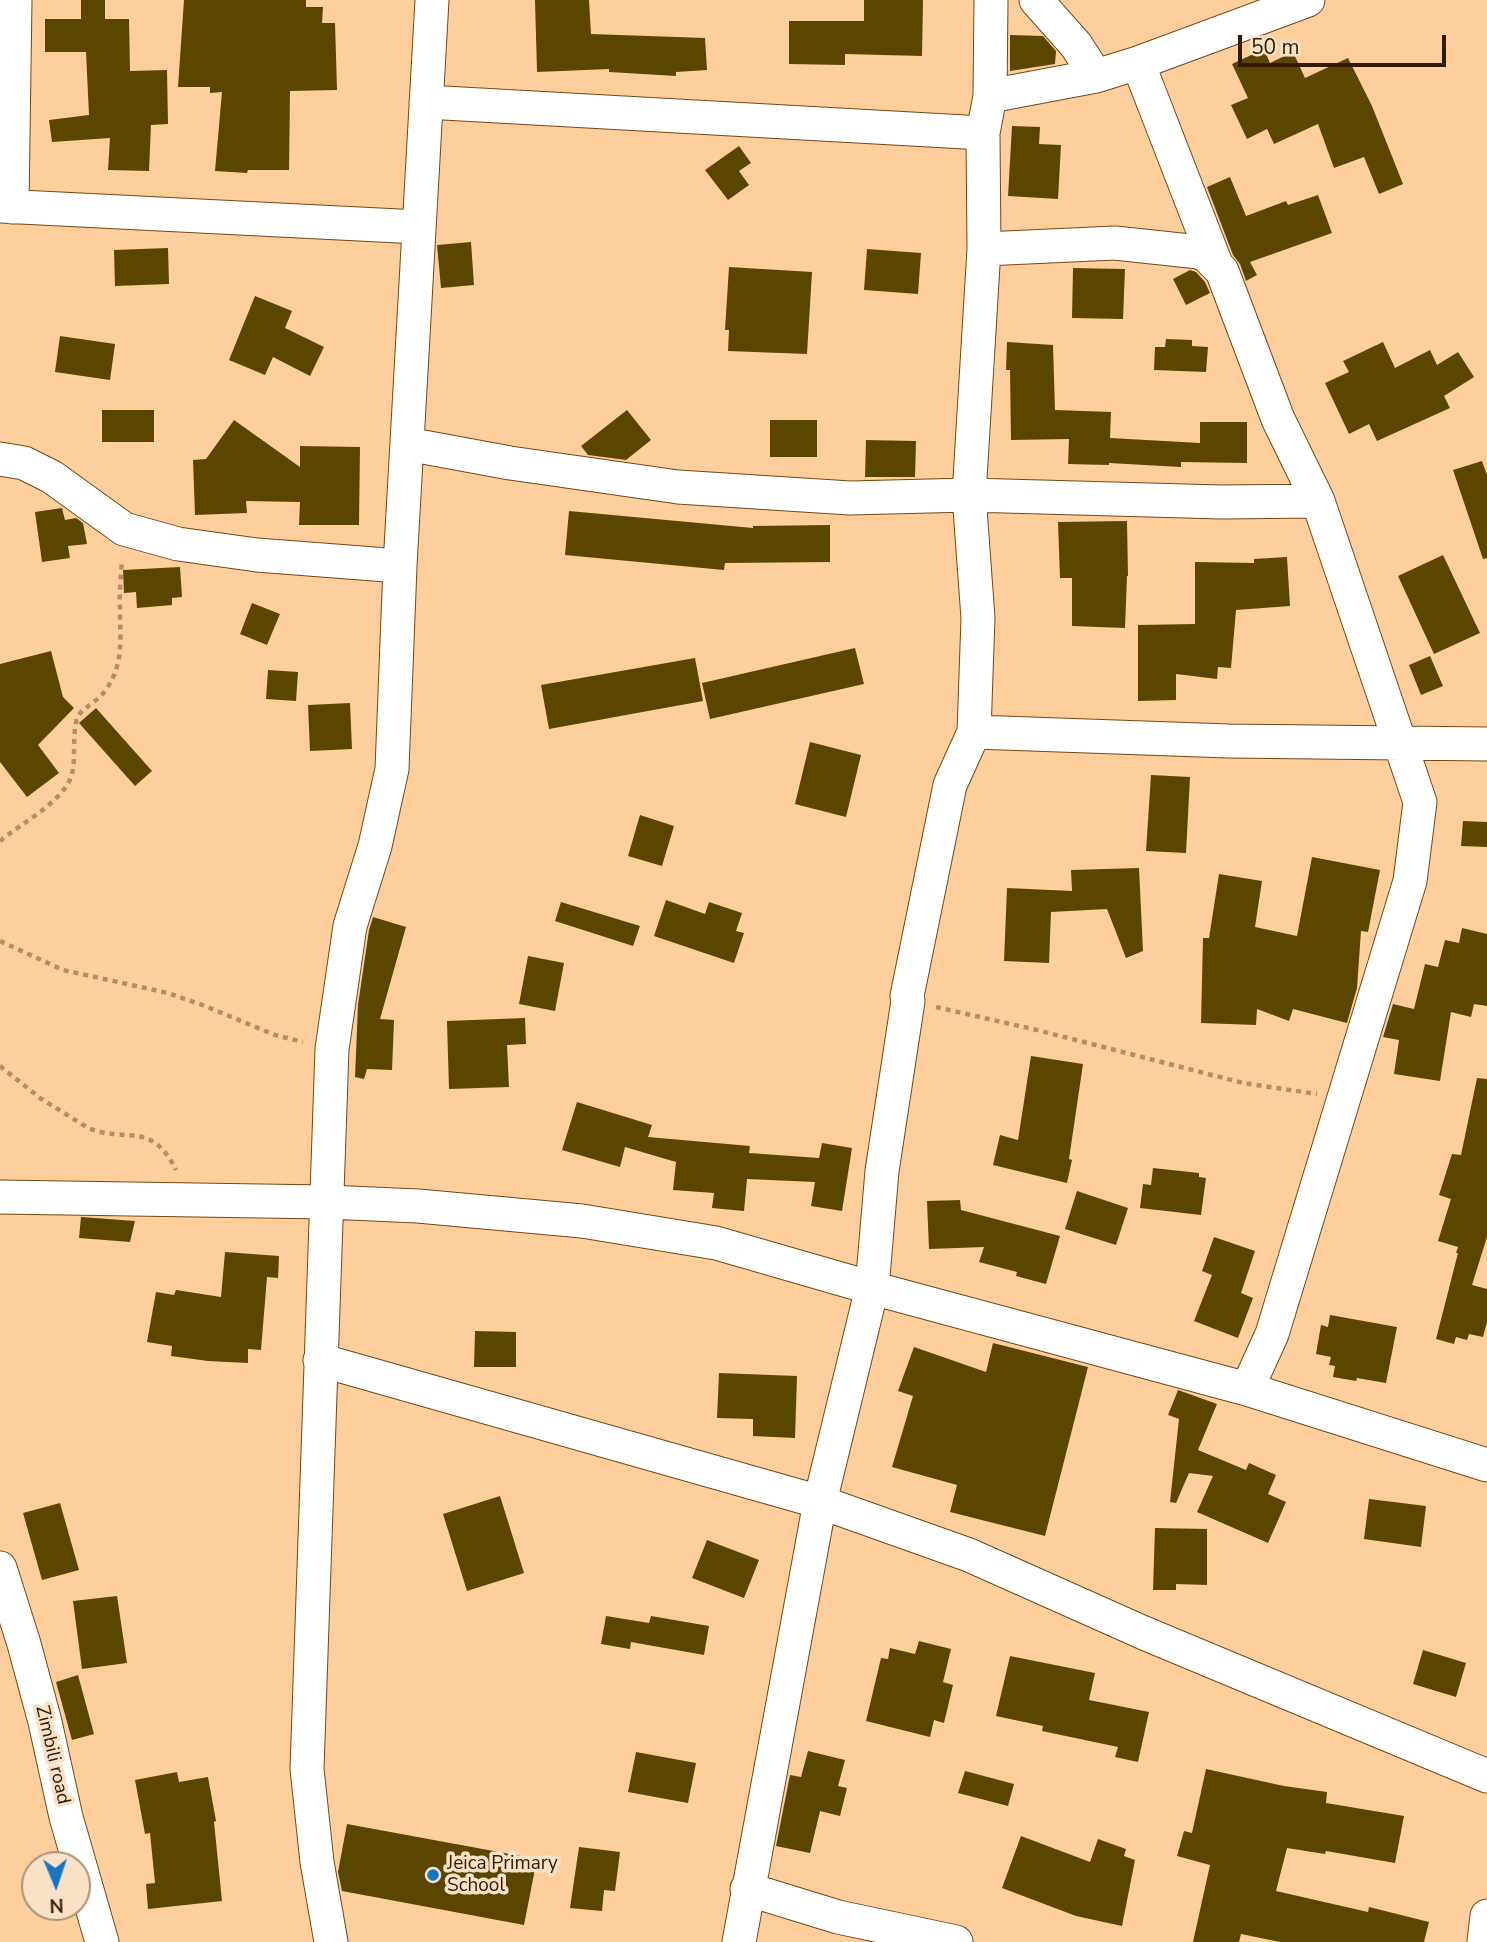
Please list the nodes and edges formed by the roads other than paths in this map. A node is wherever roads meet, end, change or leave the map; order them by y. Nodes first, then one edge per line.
1 (15, 0) edge
2 (432, 0) edge
3 (990, 0) edge
4 (1036, 0) edge
5 (1308, 0) edge
6 (1138, 63) junction
7 (1096, 76) junction
8 (990, 96) junction
9 (426, 102) junction
10 (983, 133) junction
11 (6, 206) edge
12 (419, 227) junction
13 (984, 248) junction
14 (1216, 264) junction
15 (407, 444) junction
16 (0, 459) edge
17 (969, 495) junction
18 (1318, 501) junction
19 (400, 566) junction
20 (974, 732) junction
21 (1401, 743) junction
22 (1487, 744) edge
23 (0, 1197) edge
24 (327, 1202) junction
25 (872, 1288) junction
26 (320, 1360) junction
27 (1247, 1389) junction
28 (1487, 1465) edge
29 (820, 1502) junction
30 (0, 1568) edge
31 (1487, 1776) edge
32 (747, 1889) junction
33 (1487, 1916) edge
34 (102, 1942) edge
35 (331, 1942) edge
36 (739, 1942) edge
37 (956, 1942) edge
38 (1484, 1942) edge

1 - 11 street
2 - 9 street
3 - 8 street
4 - 7 street
5 - 6 street
6 - 7 street
6 - 14 street
7 - 8 street
8 - 10 street
9 - 10 street
9 - 12 street
10 - 13 street
11 - 12 street
12 - 15 street
13 - 14 street
13 - 17 street
14 - 18 street
15 - 17 street
15 - 19 street
16 - 19 street
17 - 18 street
17 - 20 street
18 - 21 street
19 - 24 street
20 - 21 street
20 - 25 street
21 - 22 street
21 - 27 street
23 - 24 street
24 - 25 street
24 - 26 street
25 - 27 street
25 - 29 street
26 - 29 street
26 - 35 street
27 - 28 street
29 - 31 street
29 - 32 street
30 - 34 street, Zimbili road
32 - 36 street
32 - 37 street
33 - 38 street

